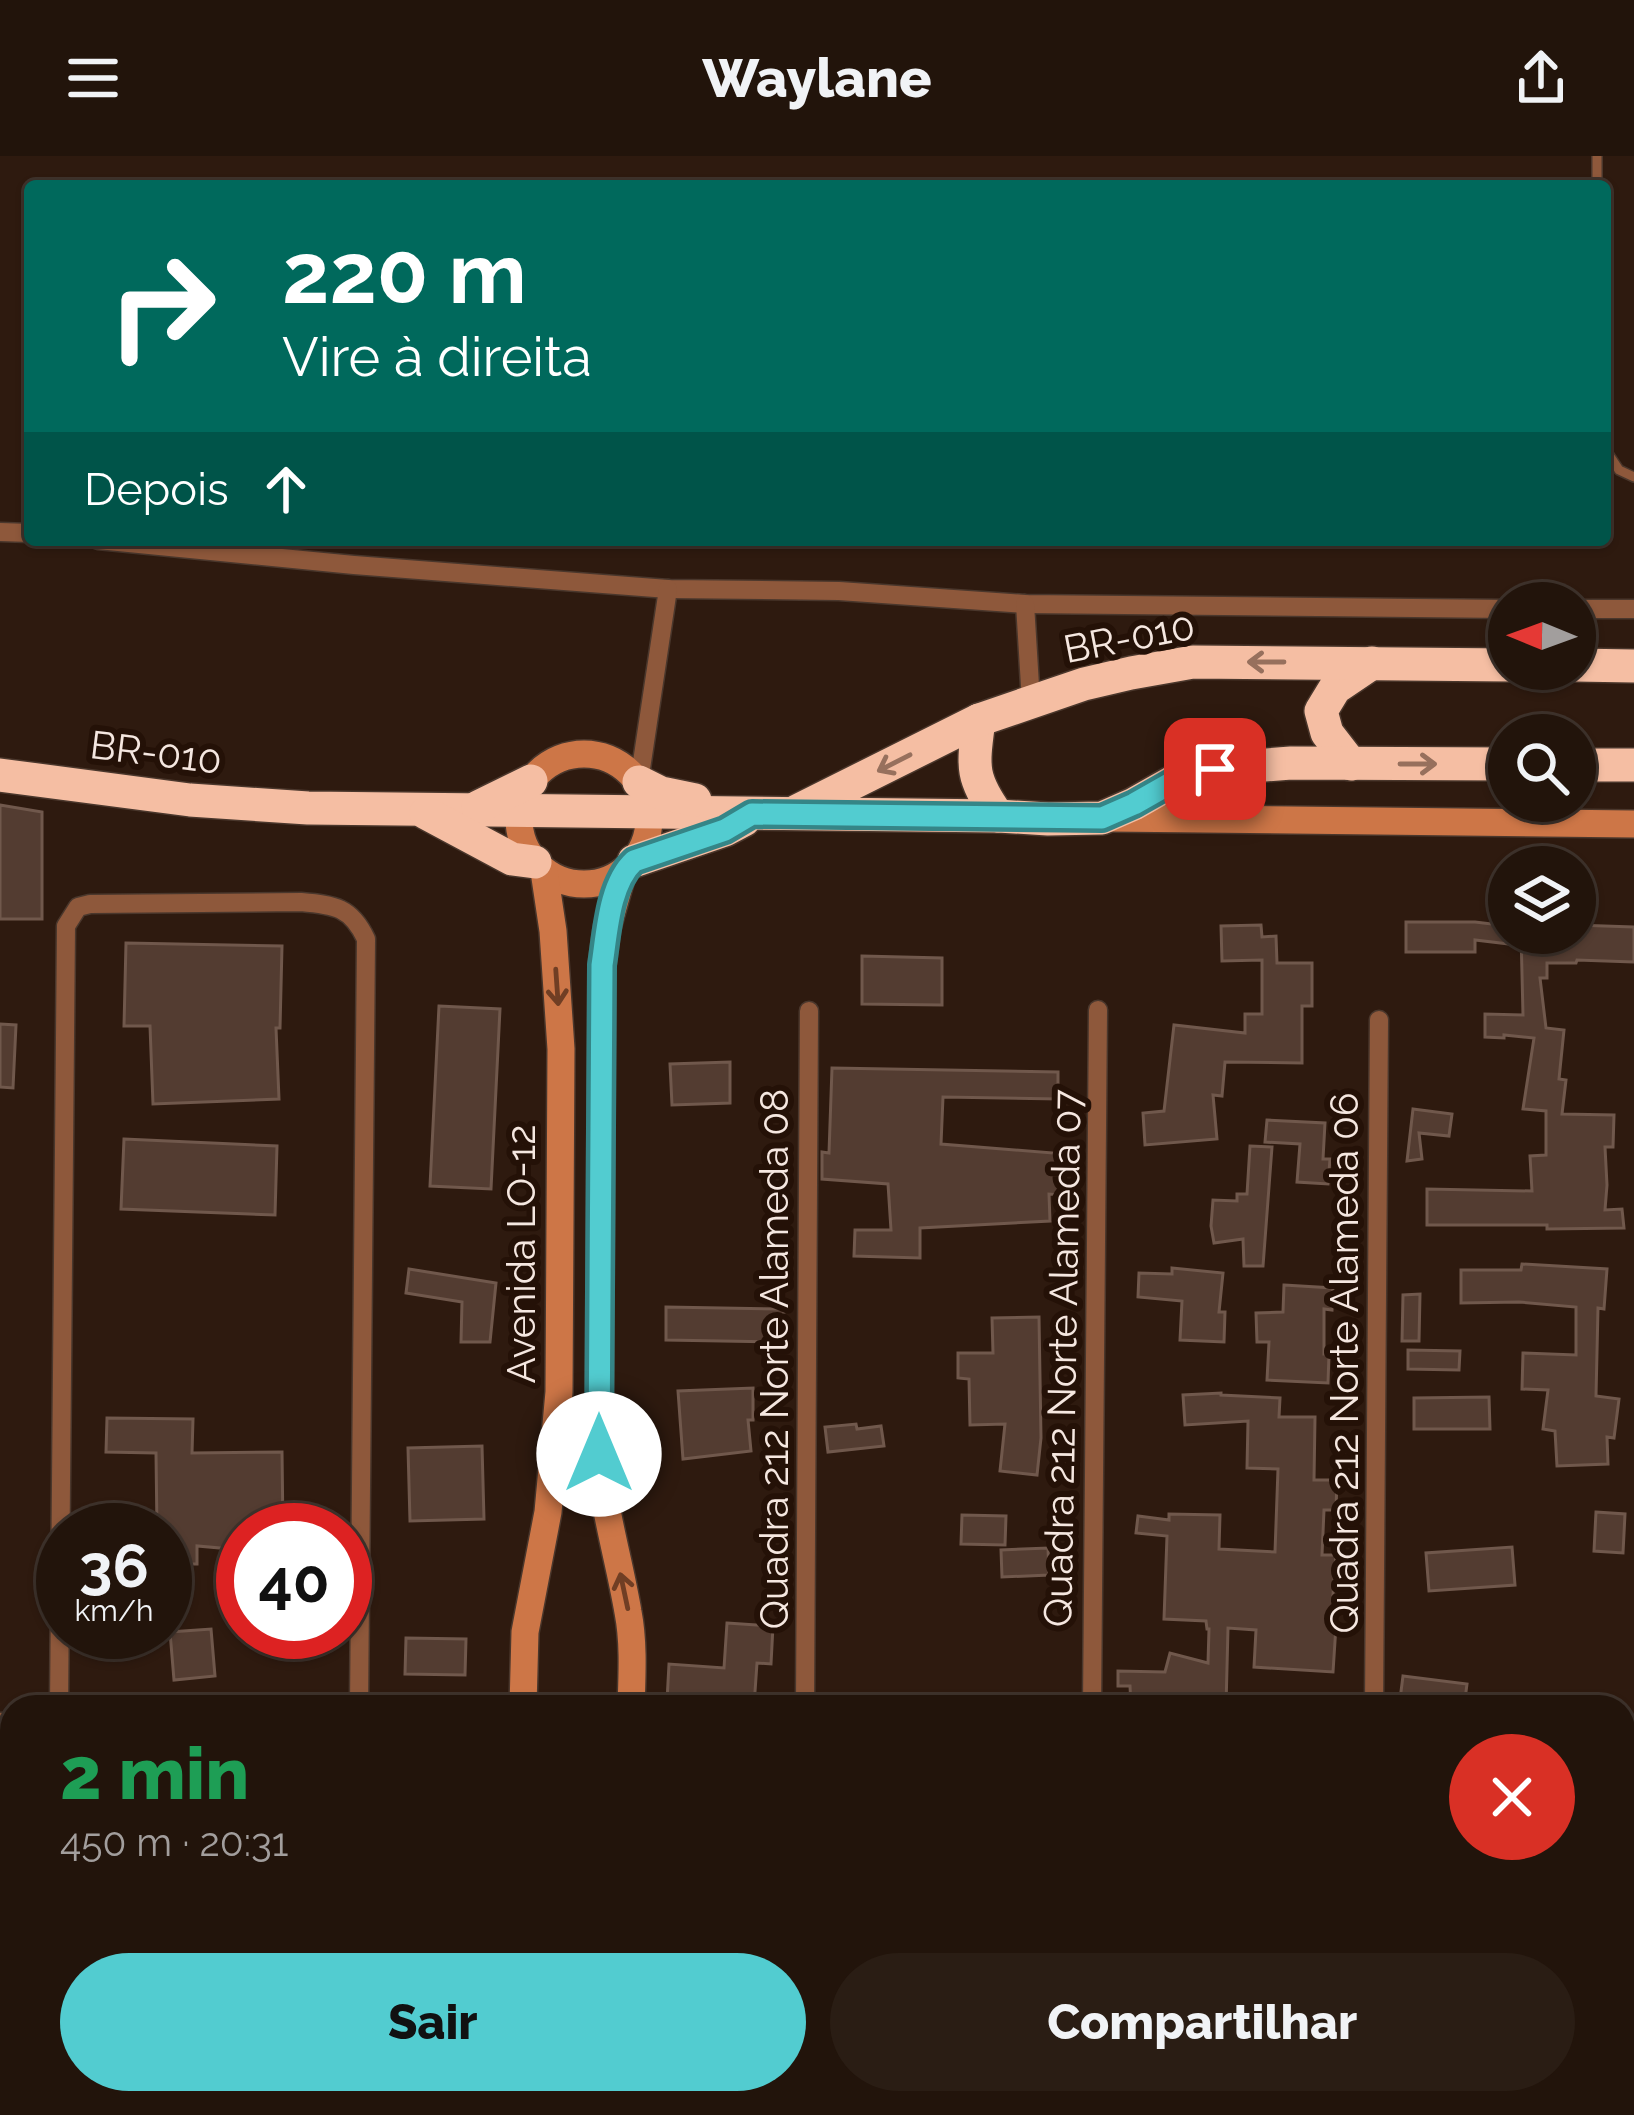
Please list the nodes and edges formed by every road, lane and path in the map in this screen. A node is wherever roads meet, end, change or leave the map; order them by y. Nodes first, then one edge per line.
1 (1611, 458) edge
2 (1634, 477) edge
3 (159, 546) edge
4 (668, 589) junction
5 (1025, 604) junction
6 (1488, 609) edge
7 (1596, 609) edge
8 (1634, 609) edge
9 (1372, 663) junction
10 (1488, 664) edge
11 (1596, 665) edge
12 (1634, 666) edge
13 (1031, 702) junction
14 (979, 720) junction
15 (1352, 764) junction
16 (1488, 764) edge
17 (1596, 765) edge
18 (1634, 765) edge
19 (0, 775) edge
20 (525, 796) junction
21 (644, 797) junction
22 (419, 810) junction
23 (744, 814) junction
24 (791, 814) junction
25 (998, 816) junction
26 (1102, 818) junction
27 (1634, 824) edge
28 (540, 867) junction
29 (628, 867) junction
30 (1098, 1010) dead end
31 (809, 1011) dead end
32 (1379, 1020) dead end
33 (59, 1695) edge
34 (359, 1695) edge
35 (523, 1695) edge
36 (631, 1695) edge
37 (805, 1695) edge
38 (1092, 1695) edge
39 (1374, 1695) edge

1 - 2 lane
3 - 4 street
4 - 5 street
4 - 21 street
5 - 6 street
5 - 13 street
7 - 8 street
9 - 10 highway, BR-010
9 -> 13 highway, BR-010
9 - 15 highway
11 - 12 highway
13 - 14 highway, BR-010
14 -> 24 highway, BR-010
14 - 25 highway
15 -> 16 highway
15 - 26 highway
17 - 18 highway
19 - 22 highway, BR-010 / BR-010
20 - 21 highway
20 - 21 street
20 - 22 highway, BR-010 / BR-010
20 - 28 street, Avenida LO-12
21 - 23 highway
21 - 29 street, Avenida LO-12
22 - 28 highway
23 - 24 highway
23 - 29 highway
24 - 25 highway
25 - 26 highway
26 - 27 street
28 - 29 street
28 -> 35 street, Avenida LO-12
36 -> 29 street, Avenida LO-12
30 - 38 street, Quadra 212 Norte Alameda 07
31 - 37 street, Quadra 212 Norte Alameda 08
32 - 39 street, Quadra 212 Norte Alameda 06
33 - 34 street

